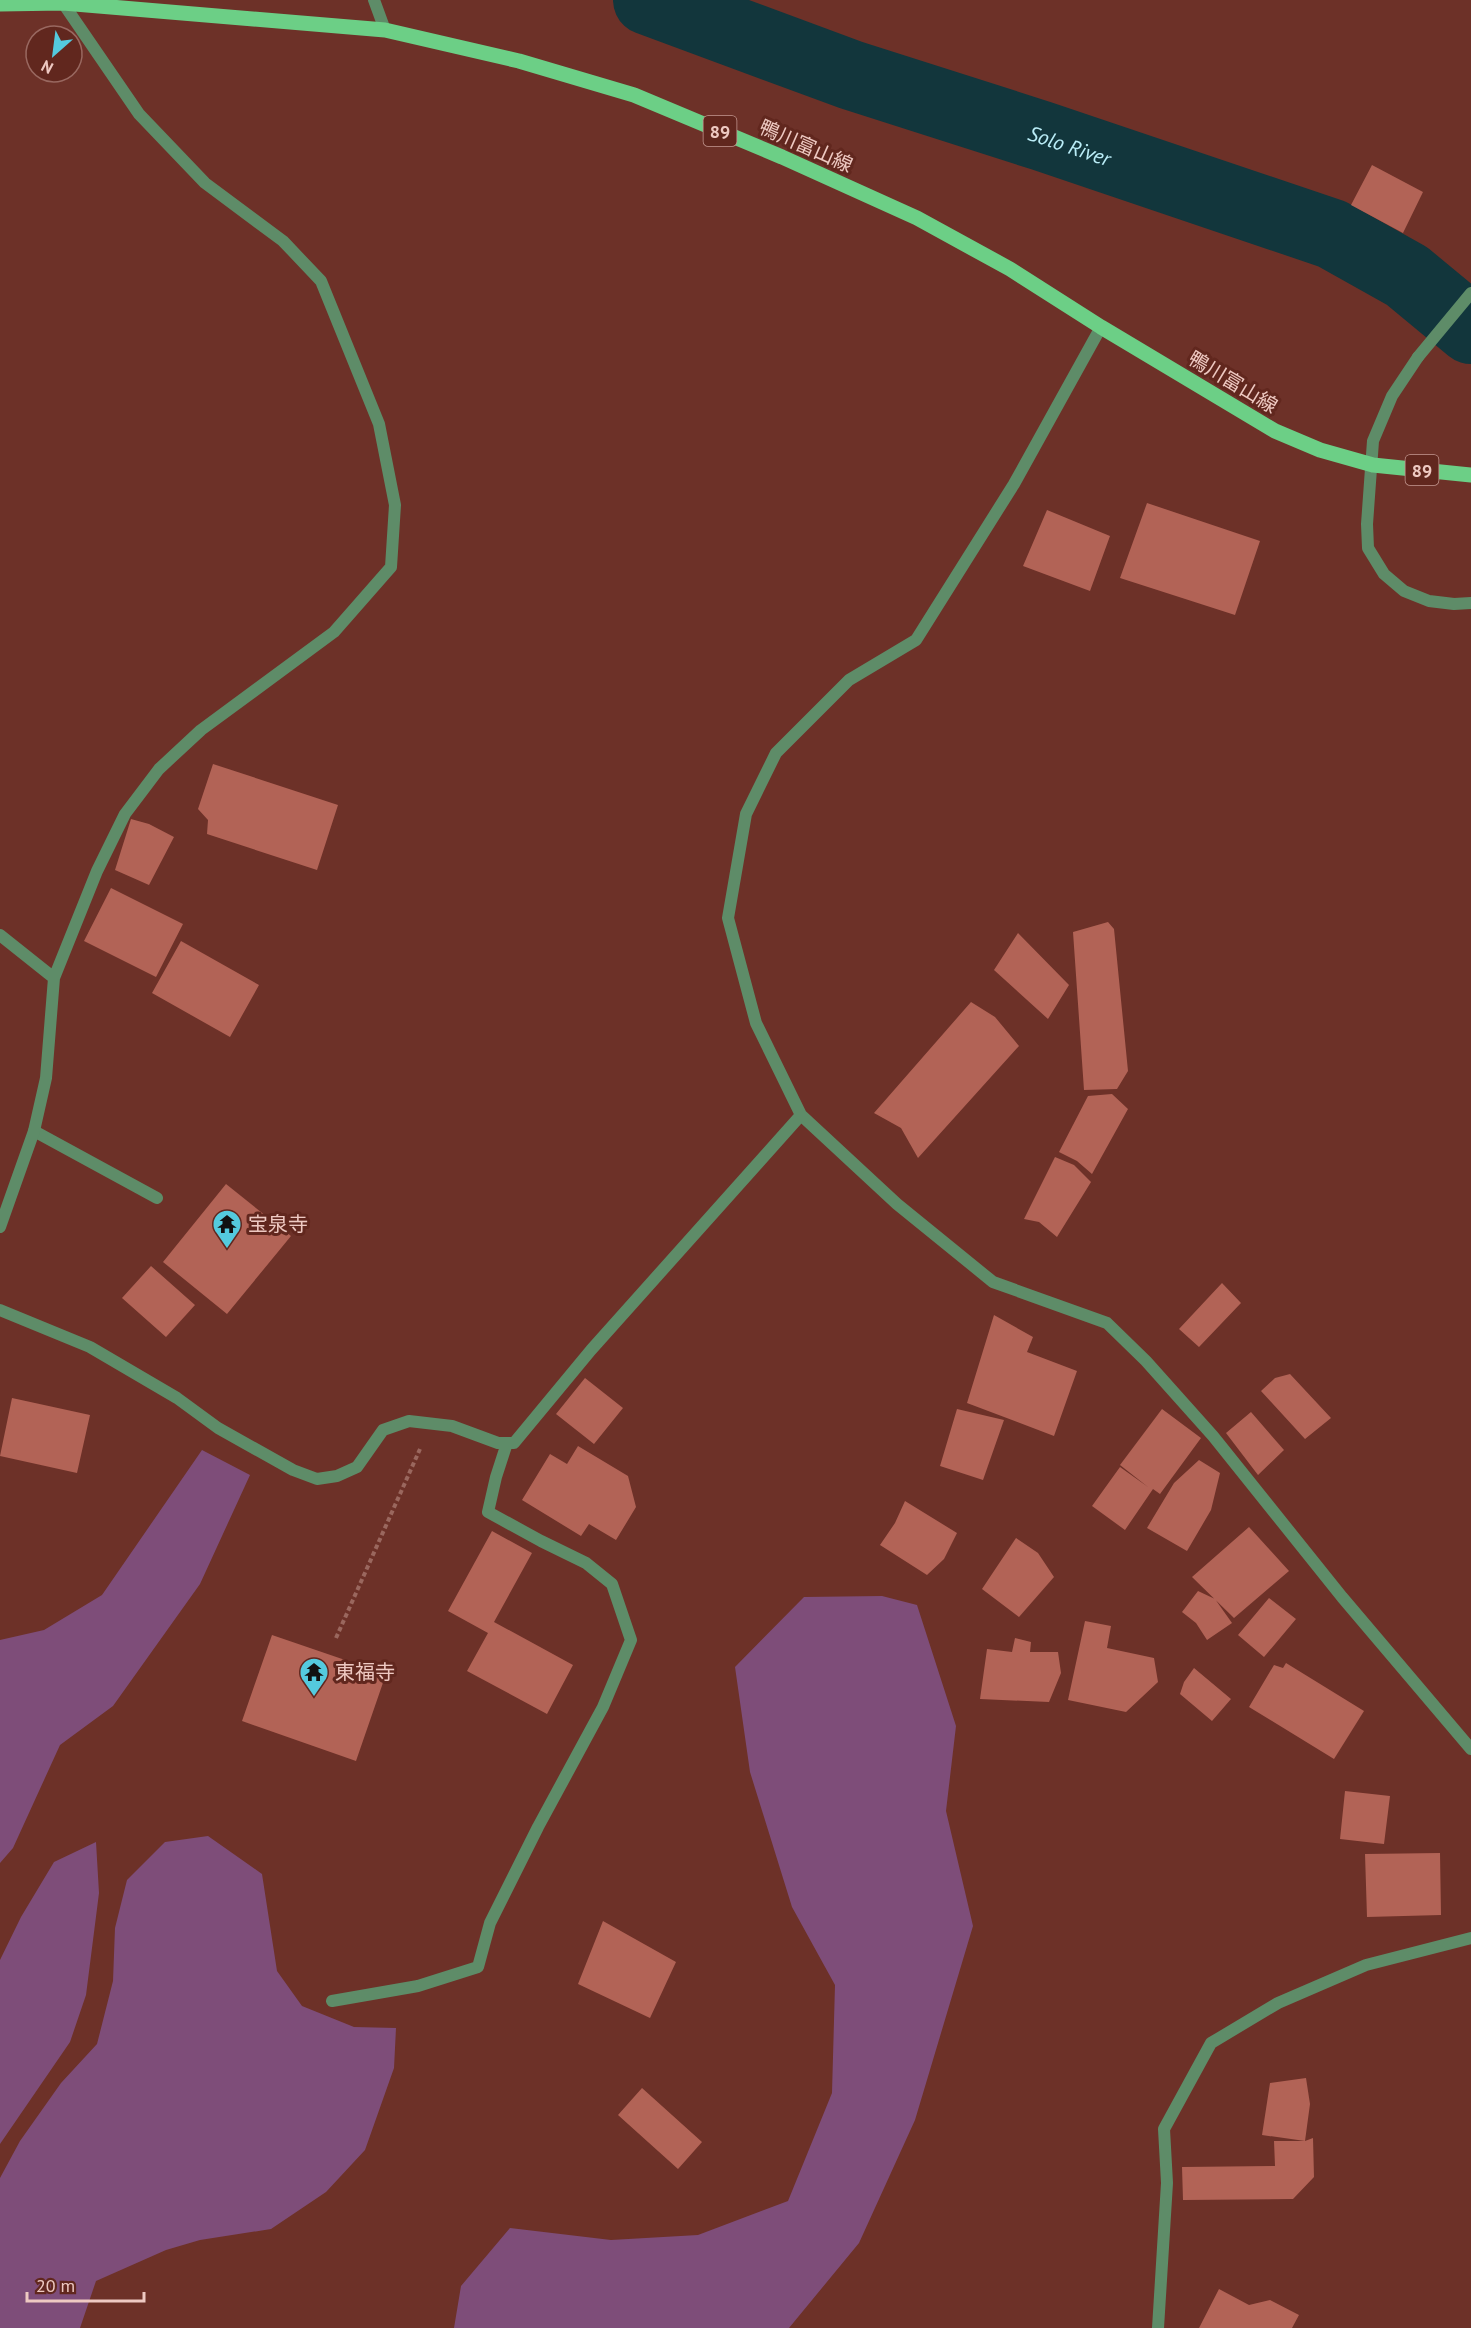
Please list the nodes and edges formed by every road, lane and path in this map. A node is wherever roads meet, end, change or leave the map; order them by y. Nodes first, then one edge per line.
1 (374, 0) edge
2 (64, 2) edge
3 (0, 4) edge
4 (385, 30) junction
5 (1471, 293) edge
6 (1101, 327) junction
7 (1373, 465) junction
8 (1471, 476) edge
9 (1471, 603) edge
10 (0, 935) edge
11 (54, 978) junction
12 (801, 1115) junction
13 (34, 1131) junction
14 (157, 1198) dead end
15 (0, 1227) edge
16 (0, 1310) edge
17 (507, 1443) junction
18 (417, 1457) dead end
19 (336, 1638) dead end
20 (1471, 1749) edge
21 (1471, 1938) edge
22 (332, 2001) dead end
23 (1158, 2328) edge

1 - 4 street
2 - 3 main road, 鴨川富山線 / 89
2 - 4 main road, 鴨川富山線 / 89
2 - 11 street
4 - 6 main road, 鴨川富山線 / 89
5 - 7 street
6 - 7 main road, 鴨川富山線 / 89
6 - 12 street
7 - 8 main road, 鴨川富山線 / 89
7 - 9 street
10 - 11 street
11 - 13 street
12 - 17 street
12 - 20 street
13 - 14 street
13 - 15 street
16 - 17 street
17 - 22 street
18 - 19 path
21 - 23 street

